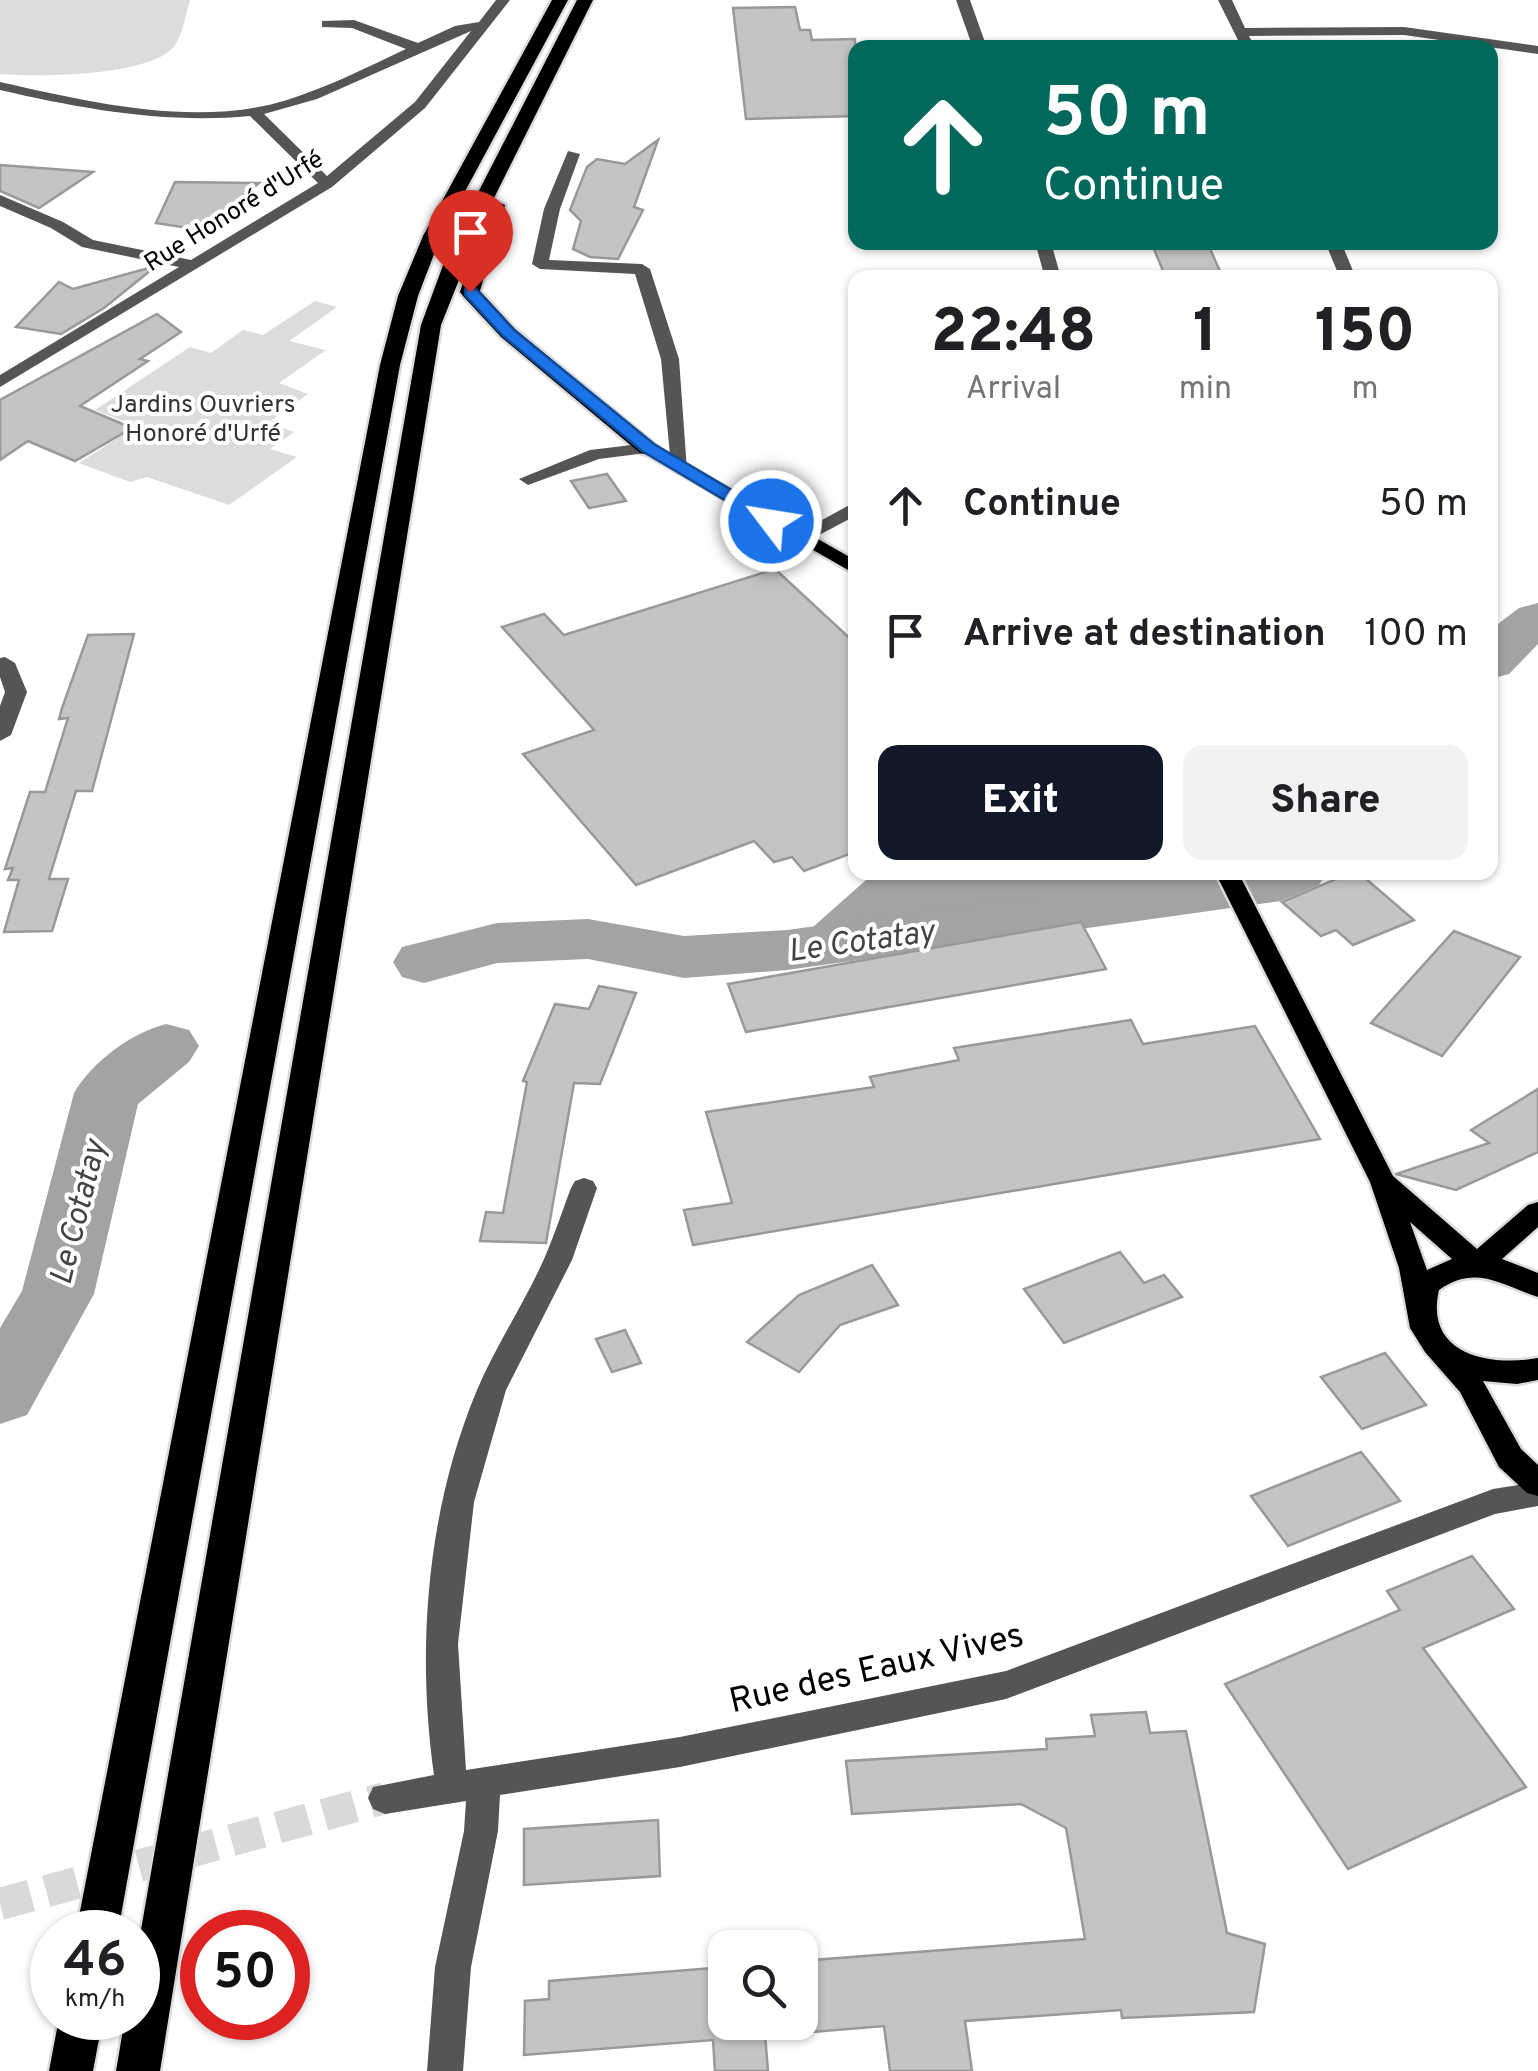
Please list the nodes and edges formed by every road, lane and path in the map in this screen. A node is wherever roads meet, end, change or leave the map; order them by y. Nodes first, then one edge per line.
1 (502, 0) edge
2 (560, 0) edge
3 (584, 0) edge
4 (963, 0) edge
5 (1224, 0) edge
6 (327, 24) dead end
7 (485, 26) junction
8 (1240, 32) junction
9 (977, 40) edge
10 (1244, 40) edge
11 (1467, 40) edge
12 (1498, 44) edge
13 (417, 48) junction
14 (1538, 50) edge
15 (0, 86) edge
16 (254, 112) junction
17 (517, 130) junction
18 (573, 154) dead end
19 (326, 184) junction
20 (0, 200) edge
21 (194, 266) junction
22 (0, 382) edge
23 (648, 448) junction
24 (680, 466) junction
25 (528, 479) dead end
26 (848, 512) edge
27 (799, 538) junction
28 (848, 564) edge
29 (5, 664) dead end
30 (0, 735) edge
31 (1230, 880) edge
32 (1383, 1182) junction
33 (584, 1188) dead end
34 (1538, 1212) edge
35 (1477, 1265) junction
36 (1538, 1286) edge
37 (1420, 1299) junction
38 (1445, 1354) junction
39 (1538, 1369) edge
40 (1538, 1484) edge
41 (1538, 1494) edge
42 (468, 1784) junction
43 (385, 1798) tunnel mouth
44 (101, 1910) edge
45 (77, 2040) edge
46 (71, 2071) edge
47 (138, 2071) edge
48 (445, 2071) edge

1 - 7 street, Rue Honoré d'Urfé
2 - 44 highway
3 - 17 highway
4 - 9 street
5 - 8 street
6 - 13 street
7 - 13 street
7 - 19 street, Rue Honoré d'Urfé
8 - 10 street
8 - 11 street
12 - 14 street
13 - 16 street
15 - 16 street
16 - 19 street
17 - 23 highway
17 - 47 highway
18 - 24 street
19 - 21 street, Rue Honoré d'Urfé
20 - 21 street
21 - 22 street, Rue Honoré d'Urfé
23 - 24 main road
23 - 25 street
24 - 27 main road
26 - 27 street
27 - 28 main road
29 - 30 street
31 - 32 main road
32 - 35 main road
32 - 37 main road
33 - 42 street
34 - 35 main road
35 - 36 main road
35 - 37 main road
37 - 38 main road
38 - 39 main road
38 - 40 main road
41 - 42 street, Rue des Eaux Vives
42 - 43 street, Rue des Eaux Vives
42 - 48 street
45 - 46 highway

